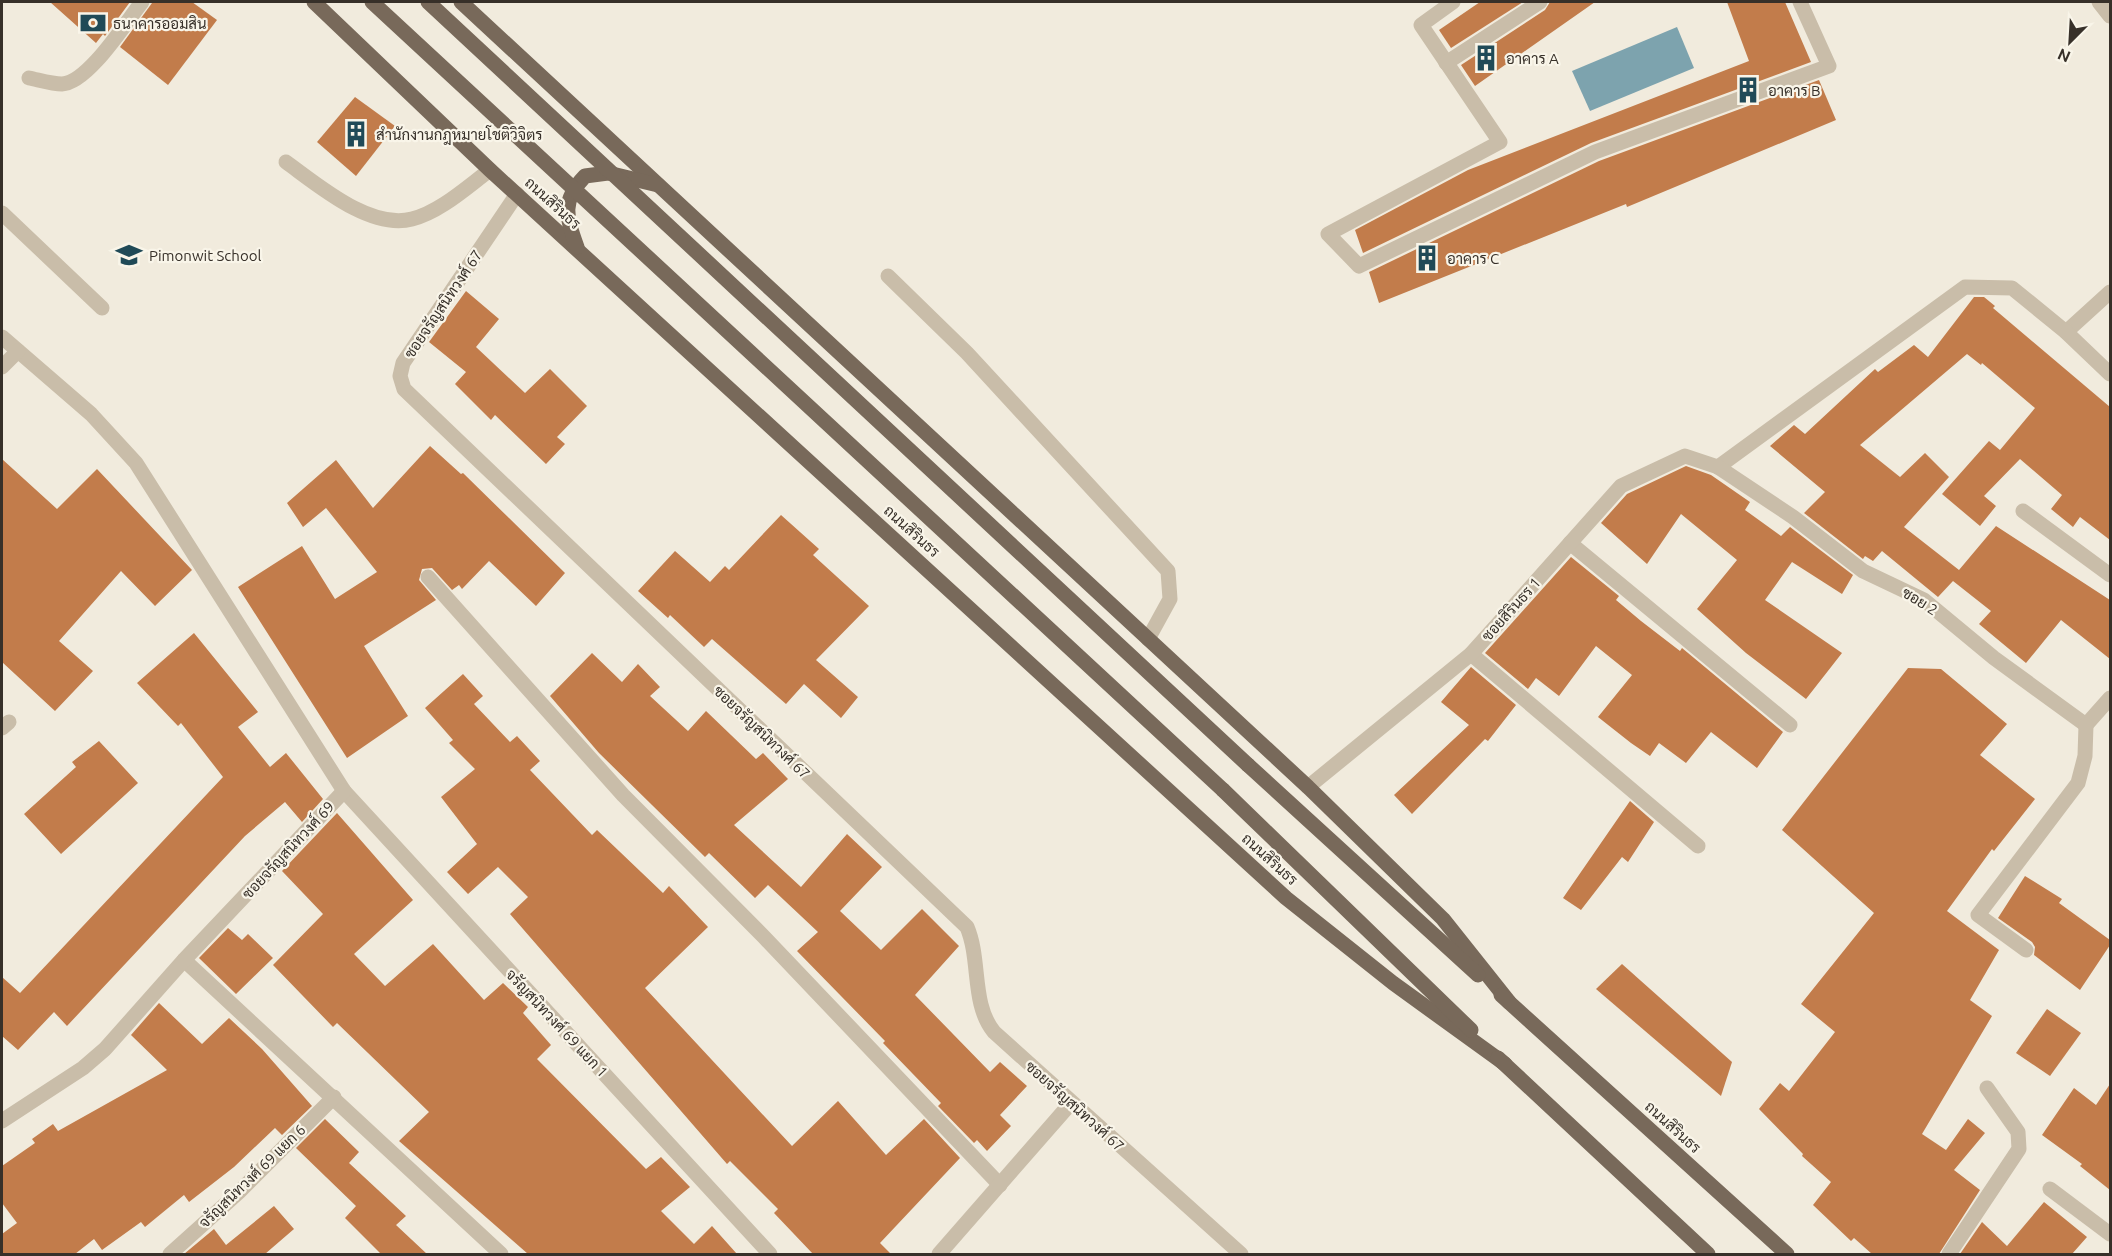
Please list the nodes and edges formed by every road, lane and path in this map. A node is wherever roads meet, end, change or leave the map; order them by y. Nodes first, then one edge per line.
1 (142, 2) edge
2 (314, 2) edge
3 (372, 2) edge
4 (428, 2) edge
5 (460, 2) edge
6 (1453, 2) edge
7 (1540, 2) edge
8 (1800, 2) edge
9 (2098, 2) edge
10 (2110, 16) edge
11 (1446, 63) junction
12 (30, 78) dead end
13 (286, 162) dead end
14 (490, 170) junction
15 (659, 186) junction
16 (517, 194) junction
17 (2, 213) edge
18 (578, 249) junction
19 (888, 276) dead end
20 (2110, 292) edge
21 (102, 308) dead end
22 (2066, 332) junction
23 (2, 337) edge
24 (18, 351) junction
25 (2, 367) edge
26 (2110, 374) edge
27 (1718, 467) junction
28 (2023, 511) dead end
29 (1570, 543) junction
30 (2110, 575) edge
31 (428, 577) dead end
32 (1148, 639) junction
33 (1471, 654) junction
34 (2110, 698) edge
35 (1790, 725) dead end
36 (2086, 725) junction
37 (1308, 787) junction
38 (344, 791) junction
39 (1698, 846) dead end
40 (2026, 950) dead end
41 (184, 960) junction
42 (1509, 1002) junction
43 (1504, 1064) junction
44 (1987, 1089) dead end
45 (334, 1097) junction
46 (1071, 1103) junction
47 (2, 1121) edge
48 (1000, 1185) junction
49 (2050, 1189) dead end
50 (2110, 1234) edge
51 (943, 1253) edge
52 (170, 1254) edge
53 (501, 1254) edge
54 (770, 1254) edge
55 (1241, 1254) edge
56 (1708, 1254) edge
57 (1788, 1254) edge
58 (1949, 1254) edge

1 - 12 street
2 - 14 main road, ถนนสิรินธร
3 - 43 main road, ถนนสิรินธร, bridge
4 - 42 main road, ถนนสิรินธร, bridge
5 - 15 main road, ถนนสิรินธร
6 - 11 street
7 - 11 street
8 - 11 street
9 - 10 street
13 - 14 street
14 - 16 main road, ถนนสิรินธร
15 - 18 main road
15 - 32 main road, ถนนสิรินธร
16 - 18 main road, ถนนสิรินธร
16 - 46 street, ซอยจรัญสนิทวงศ์ 67
17 - 21 street
18 - 43 main road, ถนนสิรินธร
19 - 32 street
20 - 22 street
22 - 26 street
22 - 27 street
23 - 24 street, ซอยจรัญสนิทวงศ์ 69
24 - 25 street
24 - 38 street, ซอยจรัญสนิทวงศ์ 69
27 - 29 street, ซอยสิรินธร 1
27 - 36 street, ซอย 2
28 - 30 street
29 - 33 street, ซอยสิรินธร 1
29 - 35 street
31 - 48 street
32 - 37 main road, ถนนสิรินธร
33 - 37 street, ซอยสิรินธร 1
33 - 39 street
34 - 36 street
36 - 40 street
37 - 42 main road, ถนนสิรินธร
38 - 41 street, ซอยจรัญสนิทวงศ์ 69
38 - 54 street, จรัญสนิทวงศ์ 69 แยก 1
41 - 45 street
41 - 47 street, ซอยจรัญสนิทวงศ์ 69
42 - 57 main road, ถนนสิรินธร
43 - 56 main road, ถนนสิรินธร
44 - 58 street
45 - 52 street, จรัญสนิทวงศ์ 69 แยก 6
45 - 53 street
46 - 48 street
46 - 55 street, ซอยจรัญสนิทวงศ์ 67
48 - 51 street
49 - 50 street

